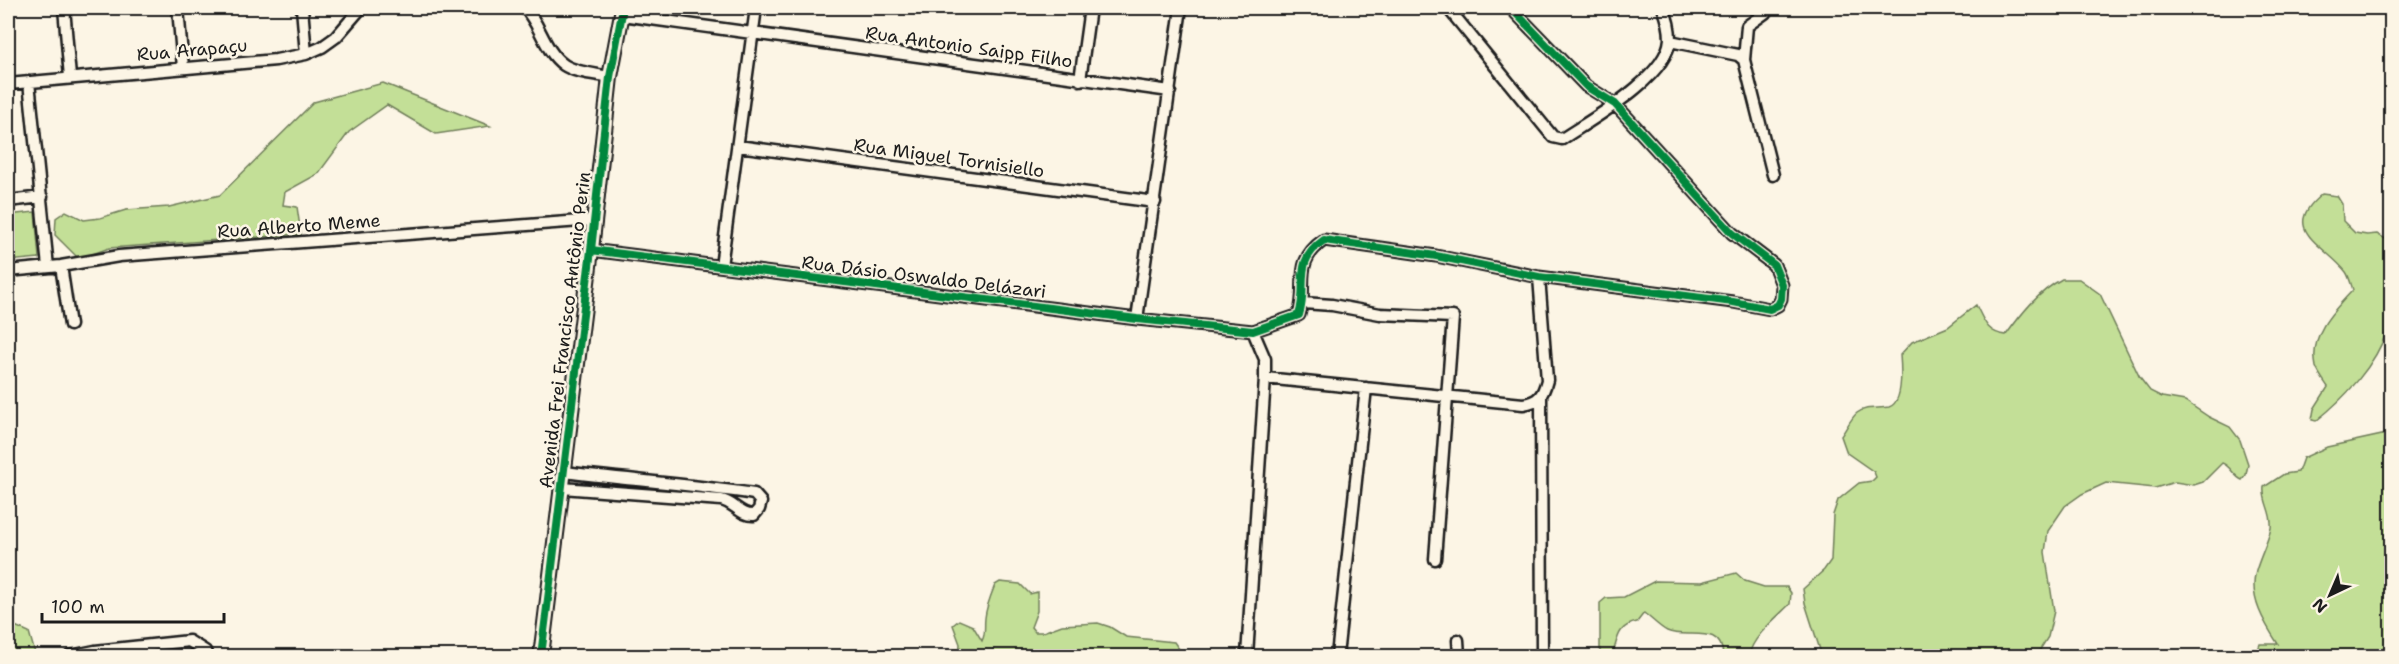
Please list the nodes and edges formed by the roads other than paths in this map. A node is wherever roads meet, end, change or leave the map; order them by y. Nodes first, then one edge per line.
1 (64, 8) edge
2 (178, 8) edge
3 (302, 8) edge
4 (361, 8) edge
5 (525, 8) edge
6 (756, 8) edge
7 (1090, 8) edge
8 (1181, 8) edge
9 (1448, 8) edge
10 (1510, 8) edge
11 (1663, 8) edge
12 (1768, 8) edge
13 (622, 11) edge
14 (753, 33) junction
15 (1670, 41) junction
16 (306, 54) junction
17 (1744, 60) junction
18 (183, 68) junction
19 (70, 77) junction
20 (610, 77) junction
21 (1080, 80) junction
22 (28, 82) junction
23 (8, 84) edge
24 (1170, 91) junction
25 (1615, 105) junction
26 (738, 146) junction
27 (1773, 175) dead end
28 (42, 197) junction
29 (8, 201) edge
30 (1155, 202) junction
31 (594, 220) junction
32 (591, 250) junction
33 (61, 266) junction
34 (721, 266) junction
35 (48, 267) junction
36 (8, 271) edge
37 (1539, 277) junction
38 (1303, 303) junction
39 (1137, 319) junction
40 (70, 325) dead end
41 (1253, 331) junction
42 (1265, 378) junction
43 (1366, 388) junction
44 (1541, 396) junction
45 (1447, 397) junction
46 (564, 472) junction
47 (562, 488) junction
48 (1435, 559) dead end
49 (1458, 640) dead end
50 (95, 654) edge
51 (70, 657) edge
52 (207, 657) edge
53 (541, 657) edge
54 (1247, 657) edge
55 (1337, 657) edge
56 (1459, 657) edge
57 (1542, 657) edge

1 - 19 street
2 - 18 street
3 - 16 street
4 - 16 street, Rua Arapaçu
5 - 20 street
6 - 14 street
7 - 21 street
8 - 24 street
9 - 25 street
10 - 25 street
11 - 15 street
12 - 17 street
13 - 14 street, Rua Antonio Saipp Filho
13 - 20 street, Avenida Frei Francisco Antônio Perin
14 - 21 street, Rua Antonio Saipp Filho
14 - 26 street
15 - 17 street
15 - 25 street
16 - 18 street, Rua Arapaçu
17 - 27 street
18 - 19 street, Rua Arapaçu
19 - 22 street, Rua Arapaçu
20 - 31 street, Avenida Frei Francisco Antônio Perin
21 - 24 street, Rua Antonio Saipp Filho
22 - 23 street, Rua Arapaçu
22 - 28 street
24 - 30 street
25 - 37 street
26 - 30 street, Rua Miguel Tornisiello
26 - 34 street
28 - 29 street
28 - 35 street
30 - 39 street
31 - 32 street, Avenida Frei Francisco Antônio Perin
31 - 33 street, Rua Alberto Meme
32 - 34 street, Rua Dásio Oswaldo Delázari
32 - 46 street, Avenida Frei Francisco Antônio Perin
33 - 35 street, Rua Alberto Meme
33 - 40 street
34 - 39 street, Rua Dásio Oswaldo Delázari
35 - 36 street, Rua Alberto Meme
37 - 38 street
37 - 44 street
38 - 41 street
38 - 45 street
39 - 41 street, Rua Dásio Oswaldo Delázari
41 - 42 street
42 - 43 street
42 - 54 street
43 - 45 street
43 - 55 street
44 - 45 street
44 - 57 street
45 - 48 street
46 - 47 street, Avenida Frei Francisco Antônio Perin
46 - 47 street
47 - 53 street, Avenida Frei Francisco Antônio Perin
49 - 56 street
50 - 51 street
50 - 52 street

